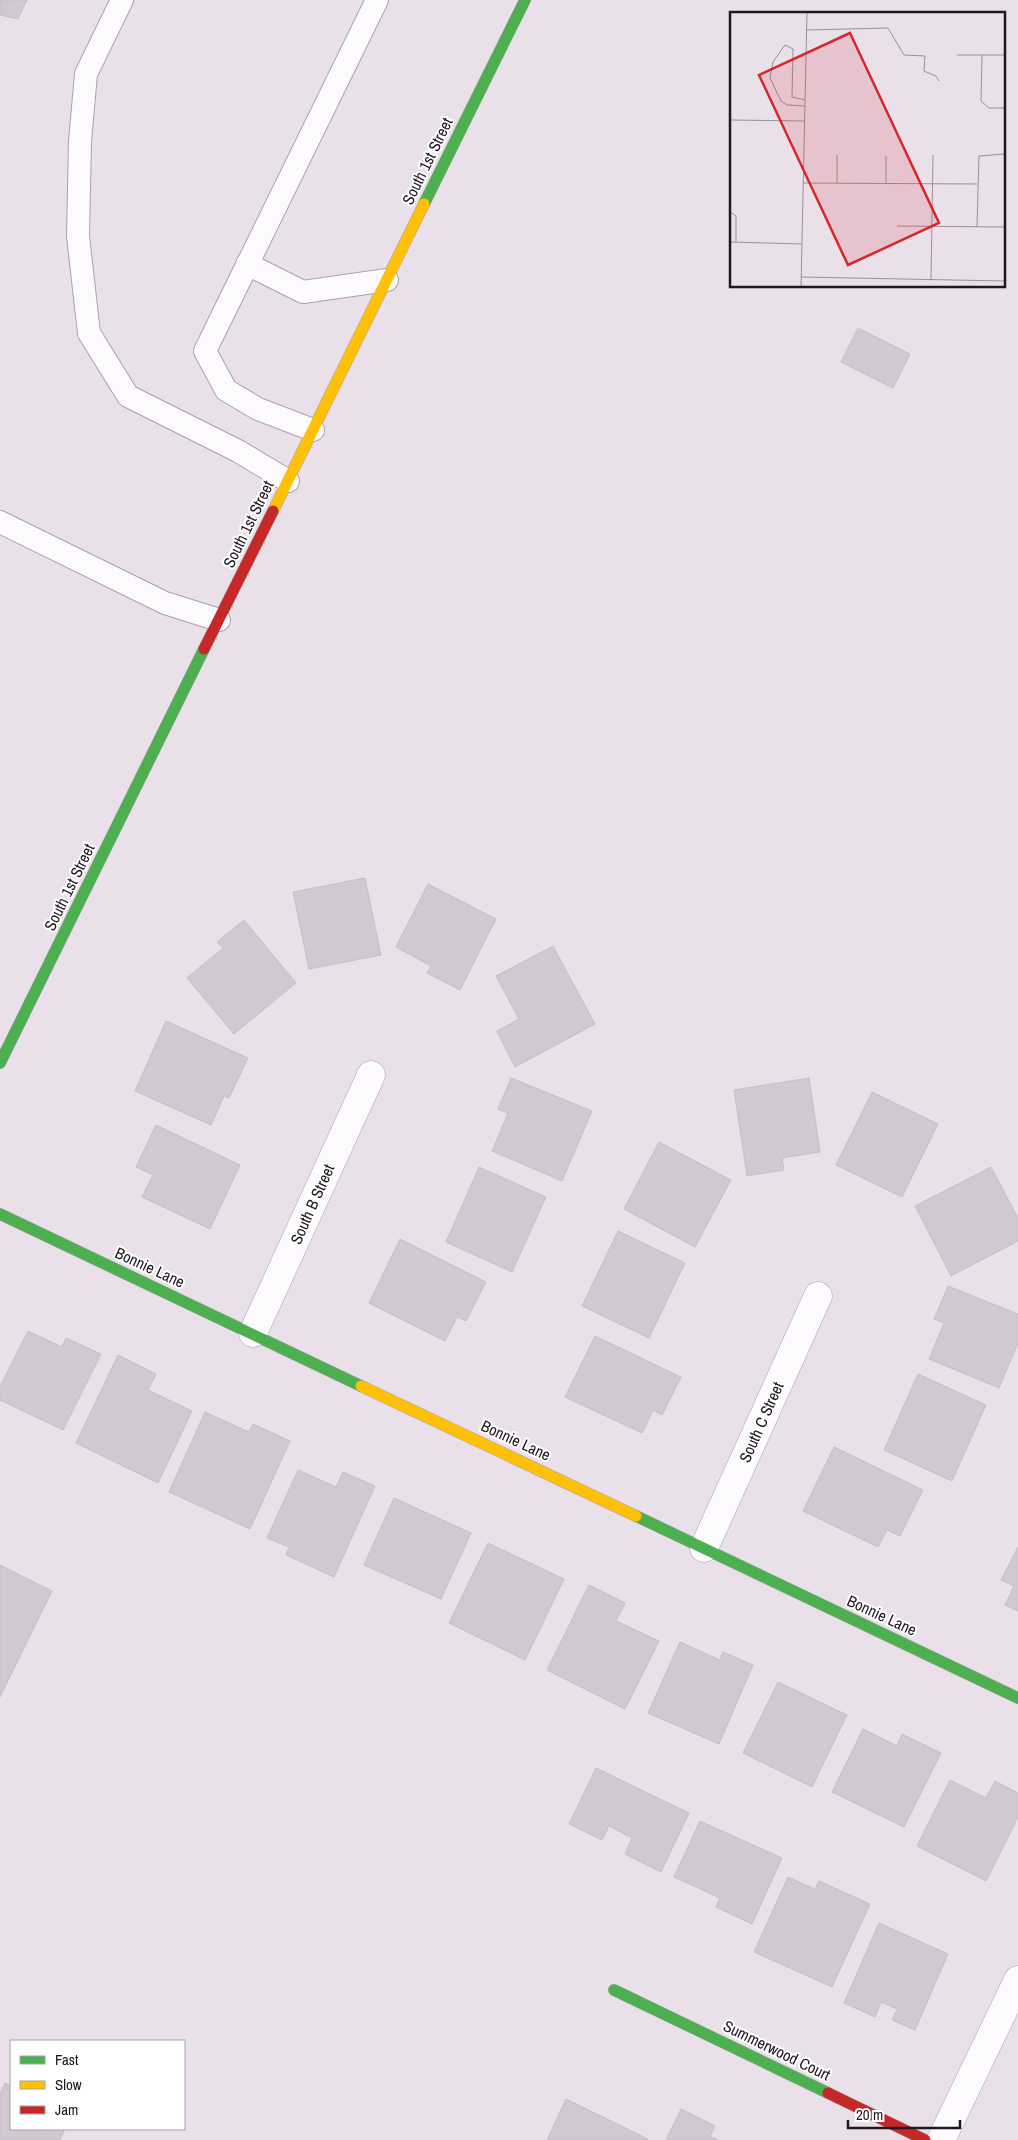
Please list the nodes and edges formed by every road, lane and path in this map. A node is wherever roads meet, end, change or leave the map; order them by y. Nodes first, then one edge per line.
1 (122, 0) edge
2 (377, 0) edge
3 (525, 0) edge
4 (247, 264) junction
5 (387, 280) junction
6 (313, 430) junction
7 (288, 481) junction
8 (0, 522) edge
9 (219, 620) junction
10 (0, 1063) edge
11 (371, 1075) dead end
12 (0, 1214) edge
13 (818, 1296) dead end
14 (253, 1333) junction
15 (704, 1548) junction
16 (1018, 1698) edge
17 (1018, 1980) edge
18 (614, 1990) dead end
19 (925, 2140) edge
20 (941, 2140) edge

1 - 7 lane
2 - 4 lane
3 - 5 street, South 1st Street
4 - 5 lane
4 - 6 lane
5 - 6 street, South 1st Street
6 - 7 street, South 1st Street
7 - 9 street, South 1st Street
8 - 9 lane
9 - 10 street, South 1st Street
11 - 14 street, South B Street
12 - 14 street, Bonnie Lane
13 - 15 street, South C Street
14 - 15 street, Bonnie Lane
15 - 16 street, Bonnie Lane
17 - 20 street
18 - 19 street, Summerwood Court

